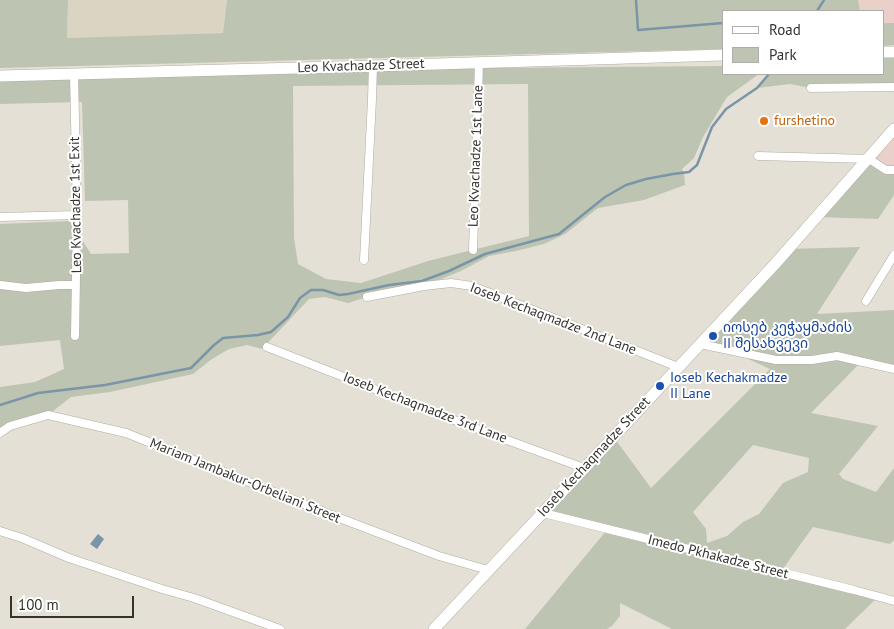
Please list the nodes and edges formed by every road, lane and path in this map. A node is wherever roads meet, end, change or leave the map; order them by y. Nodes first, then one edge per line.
1 (722, 56) edge
2 (479, 63) junction
3 (373, 66) junction
4 (74, 74) junction
5 (0, 76) edge
6 (894, 87) edge
7 (811, 88) dead end
8 (894, 129) edge
9 (758, 156) dead end
10 (869, 159) junction
11 (894, 170) edge
12 (77, 215) junction
13 (0, 217) edge
14 (473, 250) dead end
15 (894, 255) edge
16 (364, 260) dead end
17 (0, 285) edge
18 (76, 286) junction
19 (367, 297) dead end
20 (866, 301) dead end
21 (75, 336) dead end
22 (700, 344) junction
23 (266, 347) dead end
24 (678, 367) junction
25 (894, 369) edge
26 (0, 433) edge
27 (584, 468) junction
28 (543, 513) junction
29 (0, 531) edge
30 (488, 570) junction
31 (894, 601) edge
32 (280, 629) edge
33 (434, 629) edge

1 - 2 main road, Leo Kvachadze Street
2 - 3 main road, Leo Kvachadze Street
2 - 14 street, Leo Kvachadze 1st Lane
3 - 4 main road, Leo Kvachadze Street
3 - 16 street
4 - 5 main road, Leo Kvachadze Street
4 - 12 street, Leo Kvachadze 1st Exit
6 - 7 street
8 - 10 main road, Ioseb Kechaqmadze Street
9 - 10 street
10 - 11 street
10 - 22 main road, Ioseb Kechaqmadze Street
12 - 13 street
12 - 18 street, Leo Kvachadze 1st Exit
15 - 20 street
17 - 18 street
18 - 21 street, Leo Kvachadze 1st Exit
19 - 24 street, Ioseb Kechaqmadze 2nd Lane
22 - 24 main road, Ioseb Kechaqmadze Street
22 - 25 street
23 - 27 street, Ioseb Kechaqmadze 3rd Lane
24 - 27 main road, Ioseb Kechaqmadze Street
26 - 30 street, Mariam Jambakur-Orbeliani Street
27 - 28 main road, Ioseb Kechaqmadze Street
28 - 30 main road, Ioseb Kechaqmadze Street
28 - 31 street, Imedo Pkhakadze Street
29 - 32 street
30 - 33 main road, Ioseb Kechaqmadze Street

